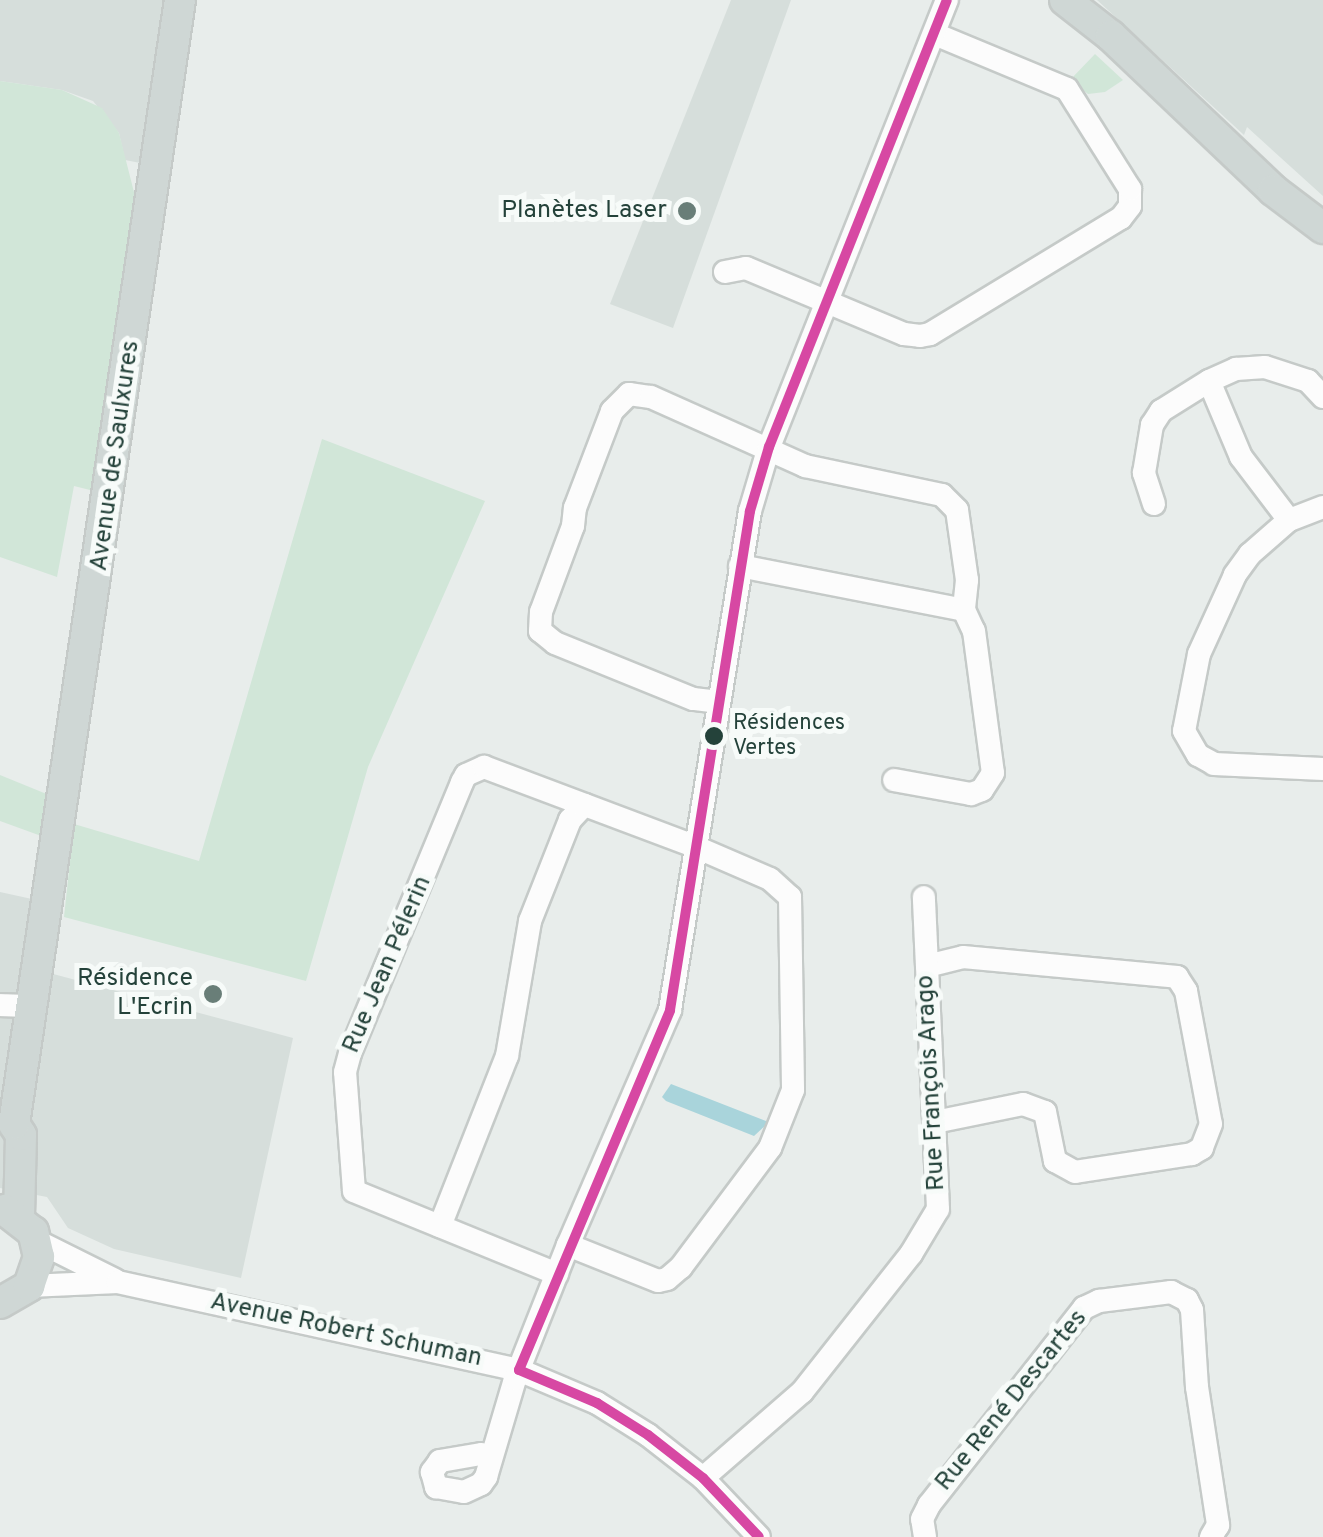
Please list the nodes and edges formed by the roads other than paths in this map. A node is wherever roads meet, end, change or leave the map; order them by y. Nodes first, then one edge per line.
1 (180, 0) edge
2 (948, 0) edge
3 (1065, 0) edge
4 (935, 34) junction
5 (1323, 228) edge
6 (725, 272) dead end
7 (828, 302) junction
8 (1209, 381) junction
9 (1323, 397) edge
10 (769, 447) junction
11 (1154, 504) dead end
12 (1323, 508) edge
13 (1289, 520) junction
14 (740, 566) junction
15 (964, 610) junction
16 (719, 702) junction
17 (1323, 770) edge
18 (894, 780) dead end
19 (584, 805) junction
20 (697, 848) junction
21 (924, 897) dead end
22 (926, 966) junction
23 (0, 1006) edge
24 (32, 1006) junction
25 (935, 1122) junction
26 (7, 1137) edge
27 (19, 1222) edge
28 (440, 1226) junction
29 (568, 1244) junction
30 (557, 1274) junction
31 (118, 1282) junction
32 (9, 1303) edge
33 (519, 1370) junction
34 (489, 1459) dead end
35 (703, 1478) junction
36 (758, 1537) edge
37 (925, 1537) edge
38 (1211, 1537) edge

1 - 24 main road, Avenue de Saulxures
2 - 4 street
3 - 5 main road
4 - 7 street
4 - 7 street
6 - 7 street
7 - 10 street
8 - 9 street
8 - 11 street
8 - 13 street
10 - 14 street
10 - 15 street
10 - 16 street
12 - 13 street
13 - 17 street
14 - 15 street
14 - 16 street
15 - 18 street
16 - 20 street
19 - 20 street, Rue Jean Pélerin
19 - 28 street
19 - 28 street, Rue Jean Pélerin
20 - 29 street
20 - 29 street, Rue Jean Pélerin
21 - 22 street, Rue François Arago
22 - 25 street, Rue François Arago
22 - 25 street
23 - 24 street
24 - 26 main road, Avenue de Saulxures
25 - 35 street, Rue François Arago
26 - 27 main road, Avenue de Saulxures
27 - 31 street, Avenue Robert Schuman
27 - 32 main road, Avenue de Saulxures
28 - 30 street, Rue Jean Pélerin
29 - 30 street
30 - 33 street
31 - 32 street, Avenue Robert Schuman
31 - 33 street, Avenue Robert Schuman
33 - 34 street
33 - 35 street, Avenue Robert Schuman
35 - 36 street, Avenue Robert Schuman
37 - 38 street, Rue René Descartes

